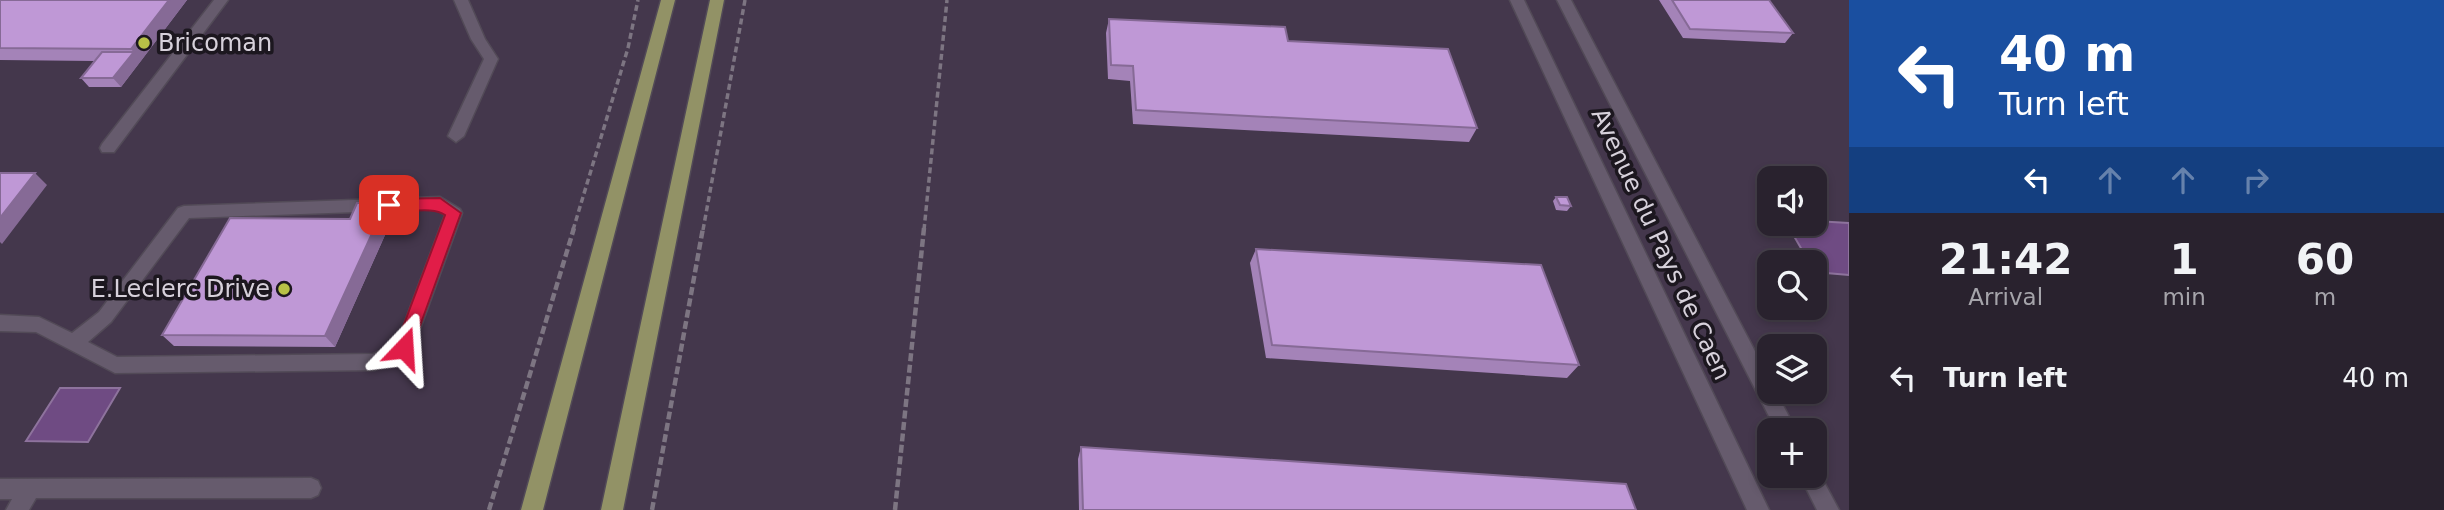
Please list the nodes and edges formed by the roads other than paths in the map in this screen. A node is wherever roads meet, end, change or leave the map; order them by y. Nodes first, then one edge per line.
1 (221, 0) edge
2 (461, 0) edge
3 (668, 0) edge
4 (717, 0) edge
5 (1517, 0) edge
6 (1564, 0) edge
7 (456, 136) dead end
8 (108, 148) dead end
9 (0, 323) edge
10 (73, 343) junction
11 (1780, 418) edge
12 (0, 488) edge
13 (32, 488) junction
14 (310, 488) dead end
15 (1816, 488) edge
16 (18, 510) edge
17 (532, 510) edge
18 (612, 510) edge
19 (1758, 510) edge
20 (1828, 510) edge

1 - 8 street
2 - 7 street
3 - 17 main road
4 - 18 main road
5 - 19 street, Avenue du Pays de Caen
6 - 11 street, Avenue du Pays de Caen
9 - 10 street
10 - 10 street
12 - 13 street
13 - 14 street
13 - 16 street
15 - 20 street

